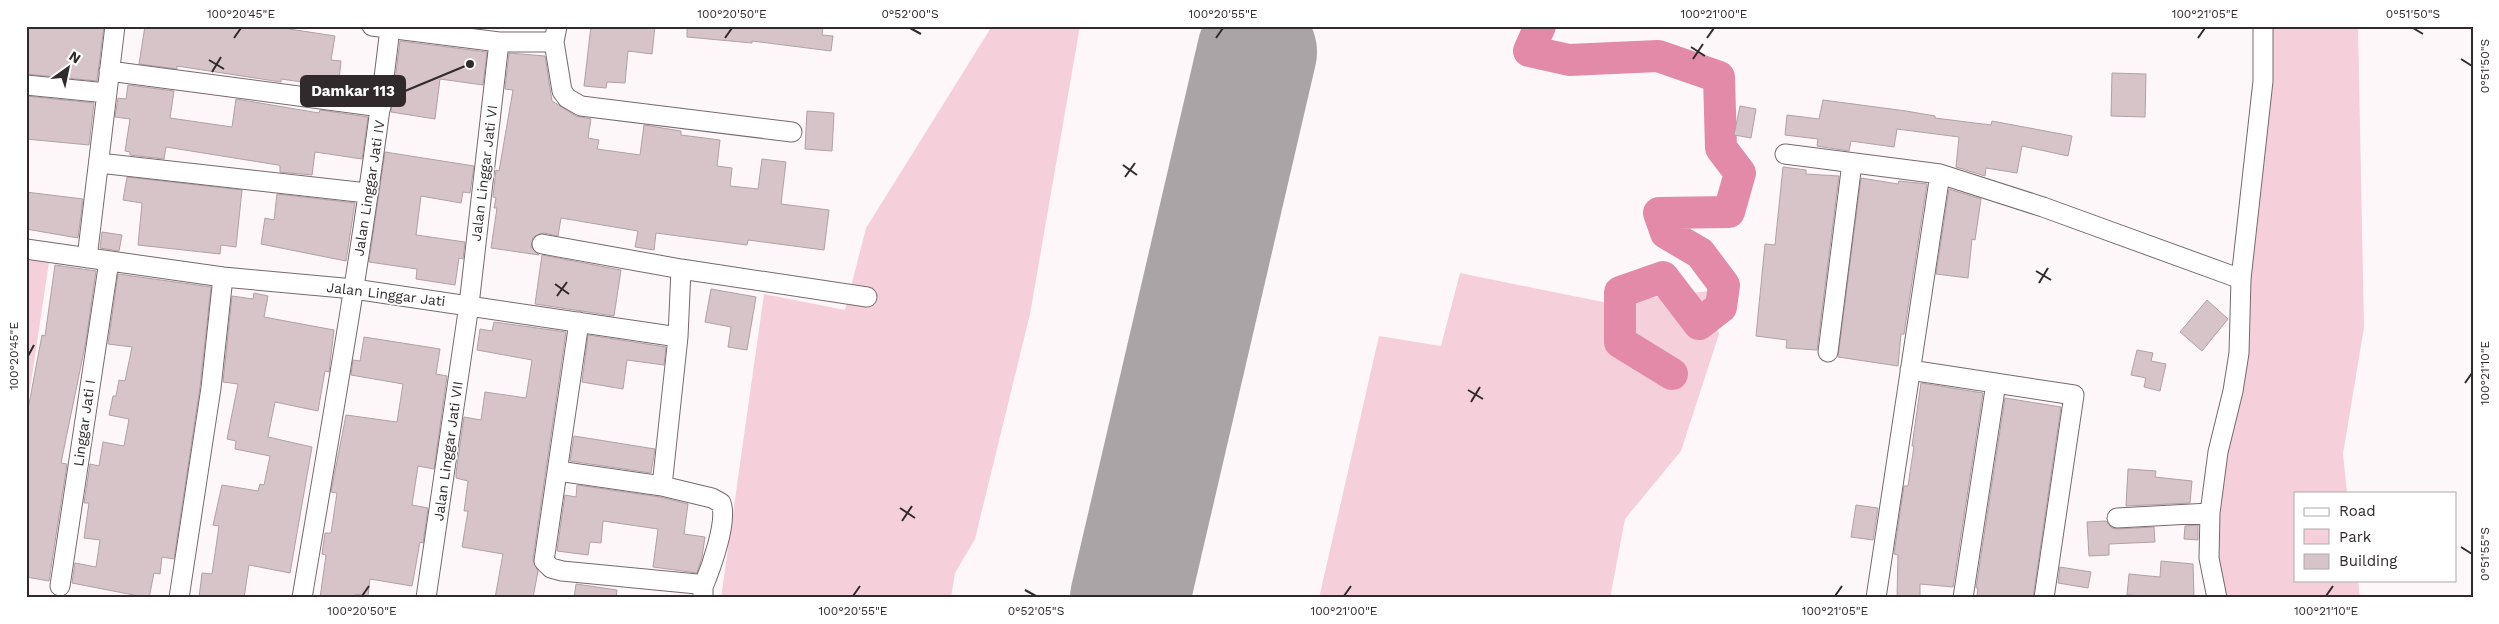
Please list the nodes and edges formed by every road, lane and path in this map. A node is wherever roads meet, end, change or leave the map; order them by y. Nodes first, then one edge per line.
1 (115, 26) edge
2 (2263, 26) edge
3 (381, 27) edge
4 (556, 34) edge
5 (499, 42) junction
6 (109, 71) junction
7 (26, 85) edge
8 (107, 93) junction
9 (381, 107) junction
10 (792, 132) dead end
11 (1785, 154) dead end
12 (99, 163) junction
13 (1852, 163) junction
14 (1940, 174) junction
15 (367, 193) junction
16 (542, 244) dead end
17 (26, 249) edge
18 (87, 258) junction
19 (109, 261) junction
20 (681, 269) junction
21 (223, 277) junction
22 (2241, 279) junction
23 (354, 289) junction
24 (867, 297) dead end
25 (469, 304) junction
26 (579, 322) junction
27 (678, 336) junction
28 (1828, 352) dead end
29 (1910, 370) junction
30 (1996, 383) junction
31 (558, 471) junction
32 (662, 486) junction
33 (2210, 513) junction
34 (2117, 518) dead end
35 (60, 586) dead end
36 (703, 592) edge
37 (179, 598) edge
38 (302, 598) edge
39 (426, 598) edge
40 (1876, 598) edge
41 (1963, 598) edge
42 (2044, 598) edge
43 (2217, 598) edge

1 - 6 street
2 - 22 street
3 - 5 street
3 - 9 street, Jalan Linggar Jati IV
4 - 5 street
4 - 10 street
5 - 25 street, Jalan Linggar Jati VI
6 - 8 street
6 - 9 street
7 - 8 street
8 - 12 street
9 - 15 street, Jalan Linggar Jati IV
11 - 13 street
12 - 15 street
12 - 18 street
13 - 14 street
13 - 28 street
14 - 22 street
14 - 29 street
15 - 23 street, Jalan Linggar Jati IV
16 - 20 street
17 - 18 street, Jalan Linggar Jati
18 - 19 street, Jalan Linggar Jati
19 - 21 street, Jalan Linggar Jati
19 - 35 street, Linggar Jati I
20 - 24 street
20 - 27 street
21 - 23 street, Jalan Linggar Jati
21 - 37 street
22 - 33 street
23 - 25 street, Jalan Linggar Jati
23 - 38 street, Jalan Linggar Jati IV
25 - 26 street, Jalan Linggar Jati
25 - 39 street, Jalan Linggar Jati VII
26 - 27 street, Jalan Linggar Jati
26 - 31 street
27 - 32 street
29 - 30 street
29 - 40 street
30 - 41 street
30 - 42 street
31 - 32 street
31 - 36 street
32 - 36 street
33 - 34 street
33 - 43 street

